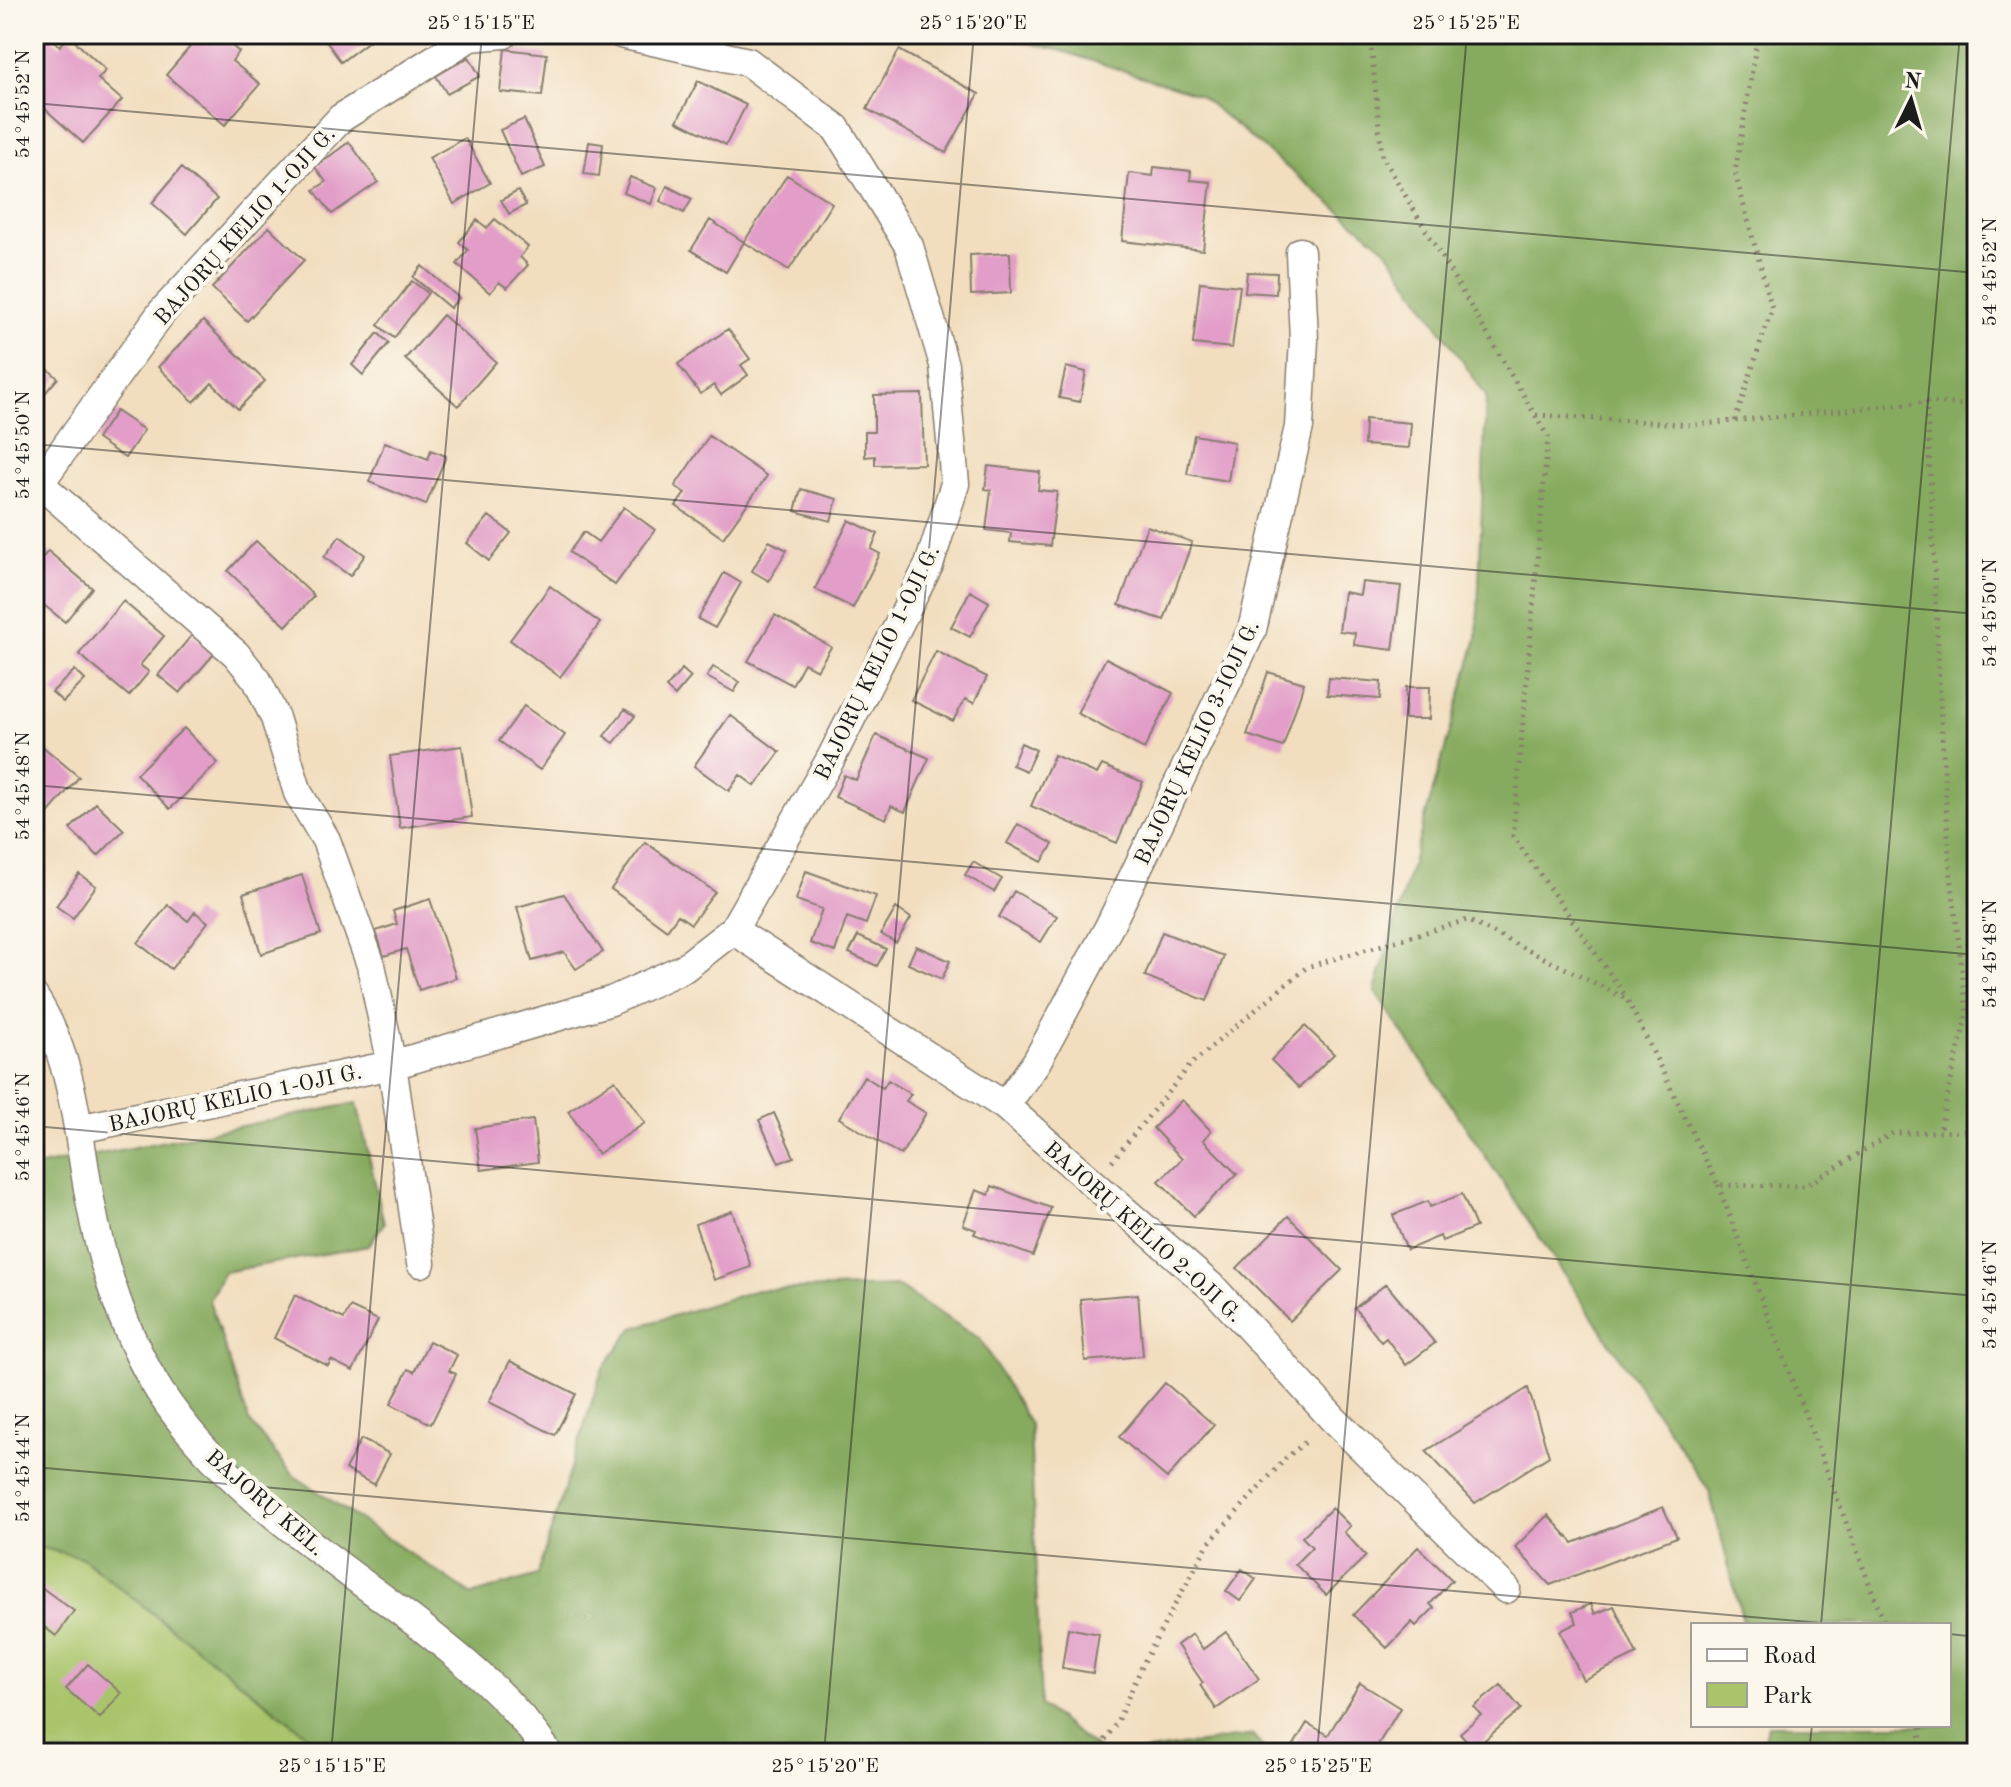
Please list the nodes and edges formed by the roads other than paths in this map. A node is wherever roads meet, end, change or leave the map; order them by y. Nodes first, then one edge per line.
1 (504, 34) edge
2 (621, 34) edge
3 (1300, 252) dead end
4 (37, 488) edge
5 (733, 930) junction
6 (34, 997) edge
7 (392, 1065) junction
8 (1005, 1106) junction
9 (78, 1129) junction
10 (421, 1263) dead end
11 (1506, 1589) dead end
12 (548, 1753) edge

1 - 4 street, BAJORŲ KELIO 1-OJI G.
2 - 5 street, BAJORŲ KELIO 1-OJI G.
3 - 8 street, BAJORŲ KELIO 3-IOJI G.
4 - 7 street, BAJORŲ KELIO 1-OJI G.
5 - 7 street, BAJORŲ KELIO 1-OJI G.
5 - 8 street, BAJORŲ KELIO 2-OJI G.
6 - 9 street, BAJORŲ KEL.
7 - 9 street, BAJORŲ KELIO 1-OJI G.
7 - 10 street, BAJORŲ KELIO 1-OJI G.
8 - 11 street, BAJORŲ KELIO 2-OJI G.
9 - 12 street, BAJORŲ KEL.

